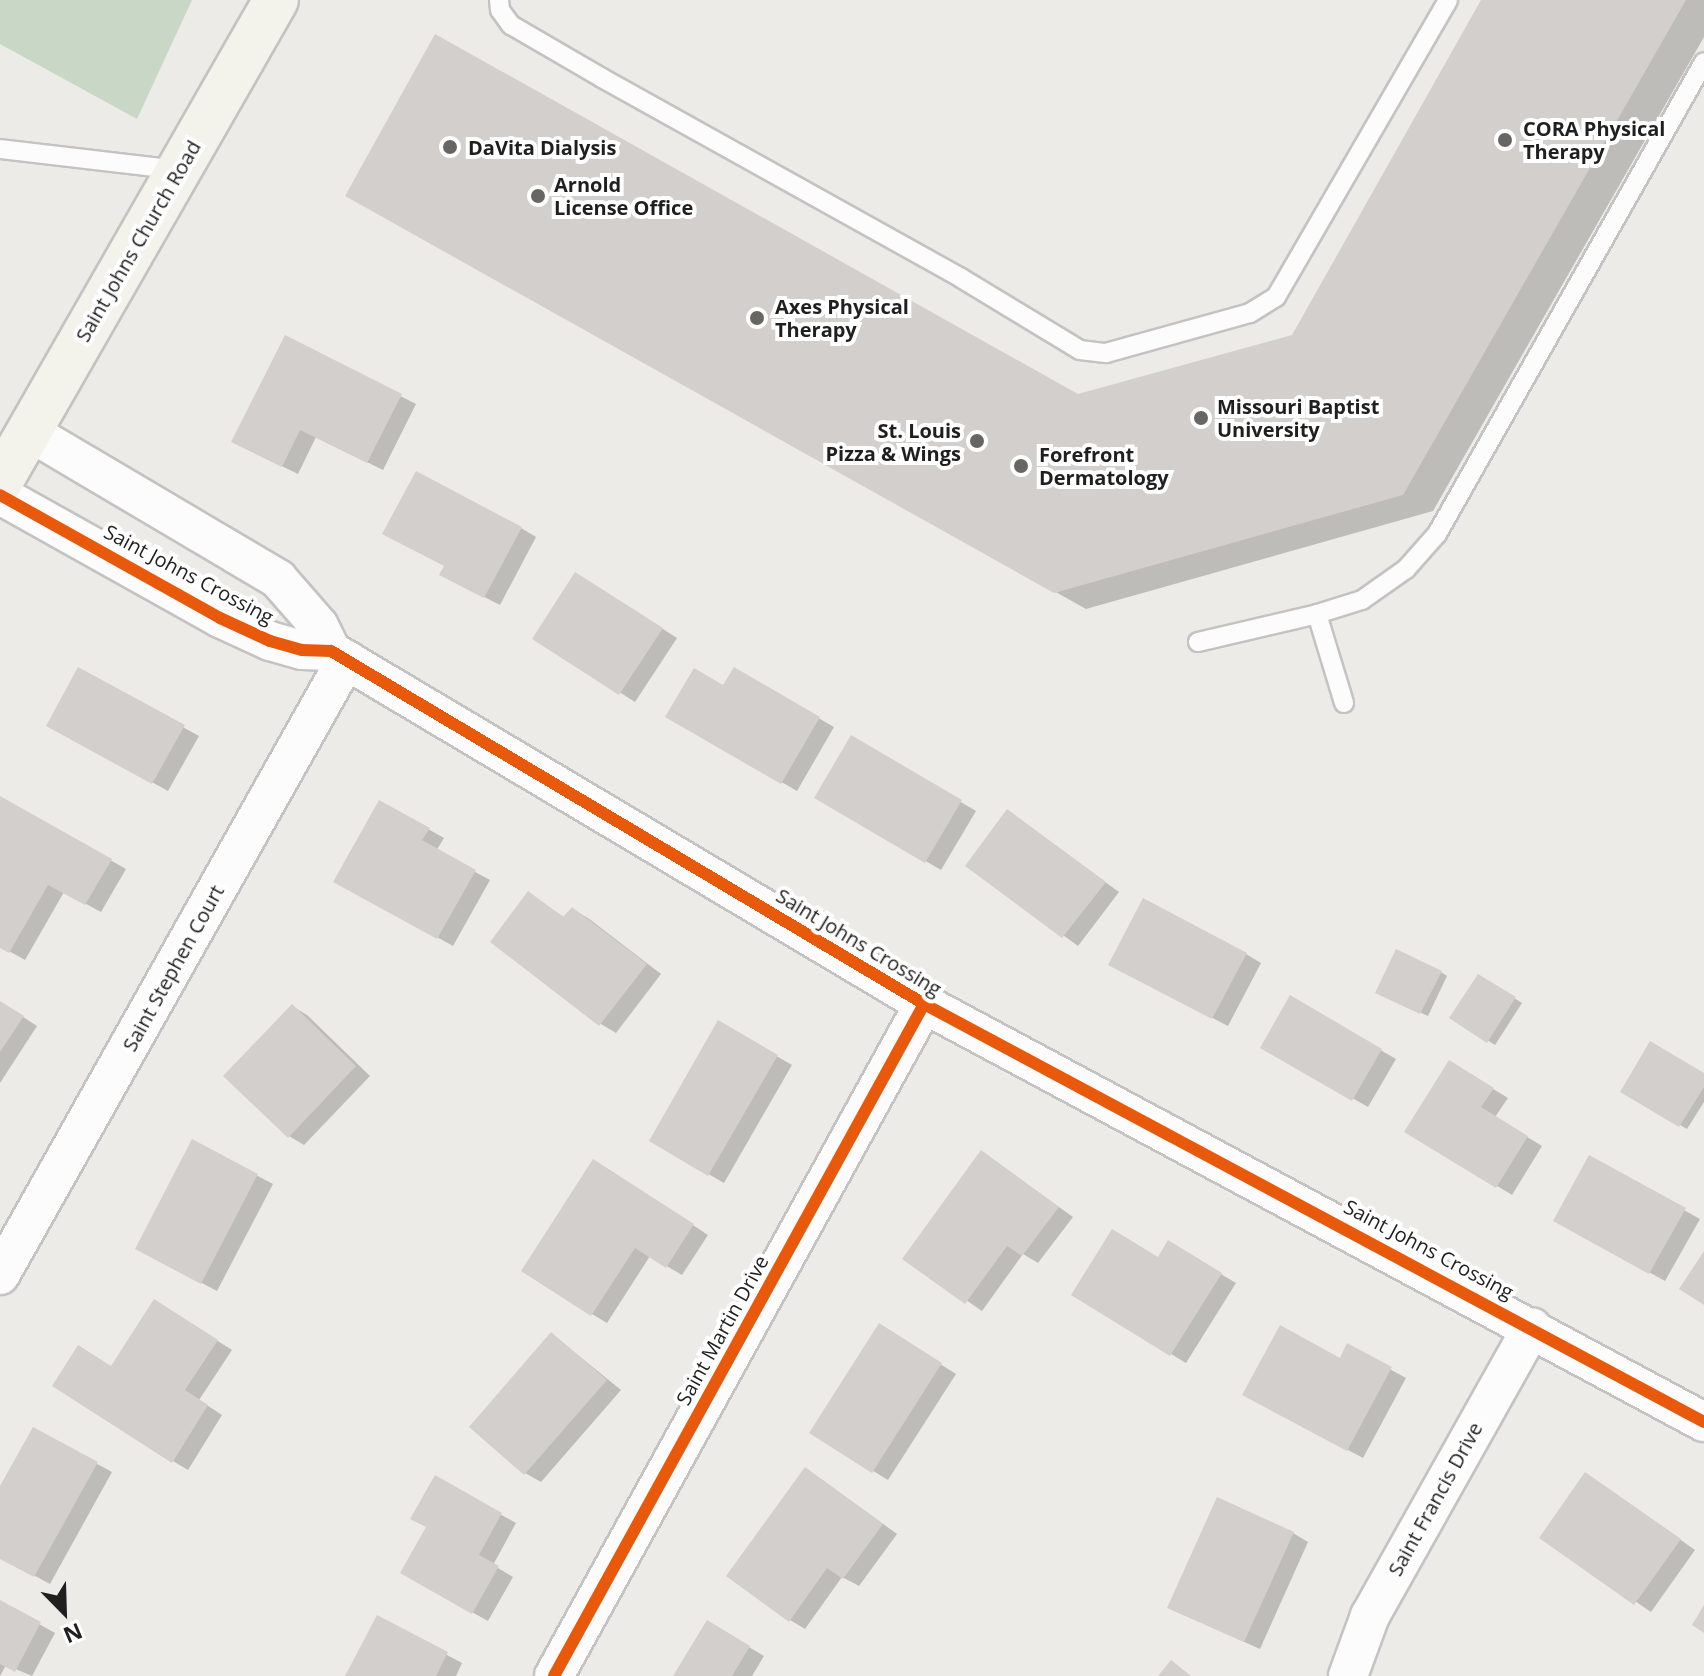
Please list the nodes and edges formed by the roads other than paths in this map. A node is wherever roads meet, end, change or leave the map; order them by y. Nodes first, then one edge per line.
1 (276, 0) edge
2 (499, 0) edge
3 (1448, 0) edge
4 (1704, 62) edge
5 (0, 149) edge
6 (178, 170) junction
7 (28, 431) junction
8 (0, 482) edge
9 (0, 495) edge
10 (1317, 614) junction
11 (1198, 642) dead end
12 (338, 655) junction
13 (1344, 703) dead end
14 (924, 1004) junction
15 (0, 1275) edge
16 (1532, 1327) junction
17 (1704, 1422) edge
18 (554, 1676) edge
19 (1348, 1676) edge

1 - 6 street, Saint Johns Church Road
2 - 3 lane
4 - 10 lane
5 - 6 lane
6 - 7 street, Saint Johns Church Road
7 - 8 street, Saint Johns Church Road
7 - 12 street, Saint Johns Crossing
9 - 12 street, Saint Johns Crossing
10 - 11 lane
10 - 13 lane
12 - 14 street, Saint Johns Crossing
12 - 15 street, Saint Stephen Court
14 - 16 street, Saint Johns Crossing
14 - 18 street, Saint Martin Drive
16 - 17 street, Saint Johns Crossing
16 - 19 street, Saint Francis Drive

